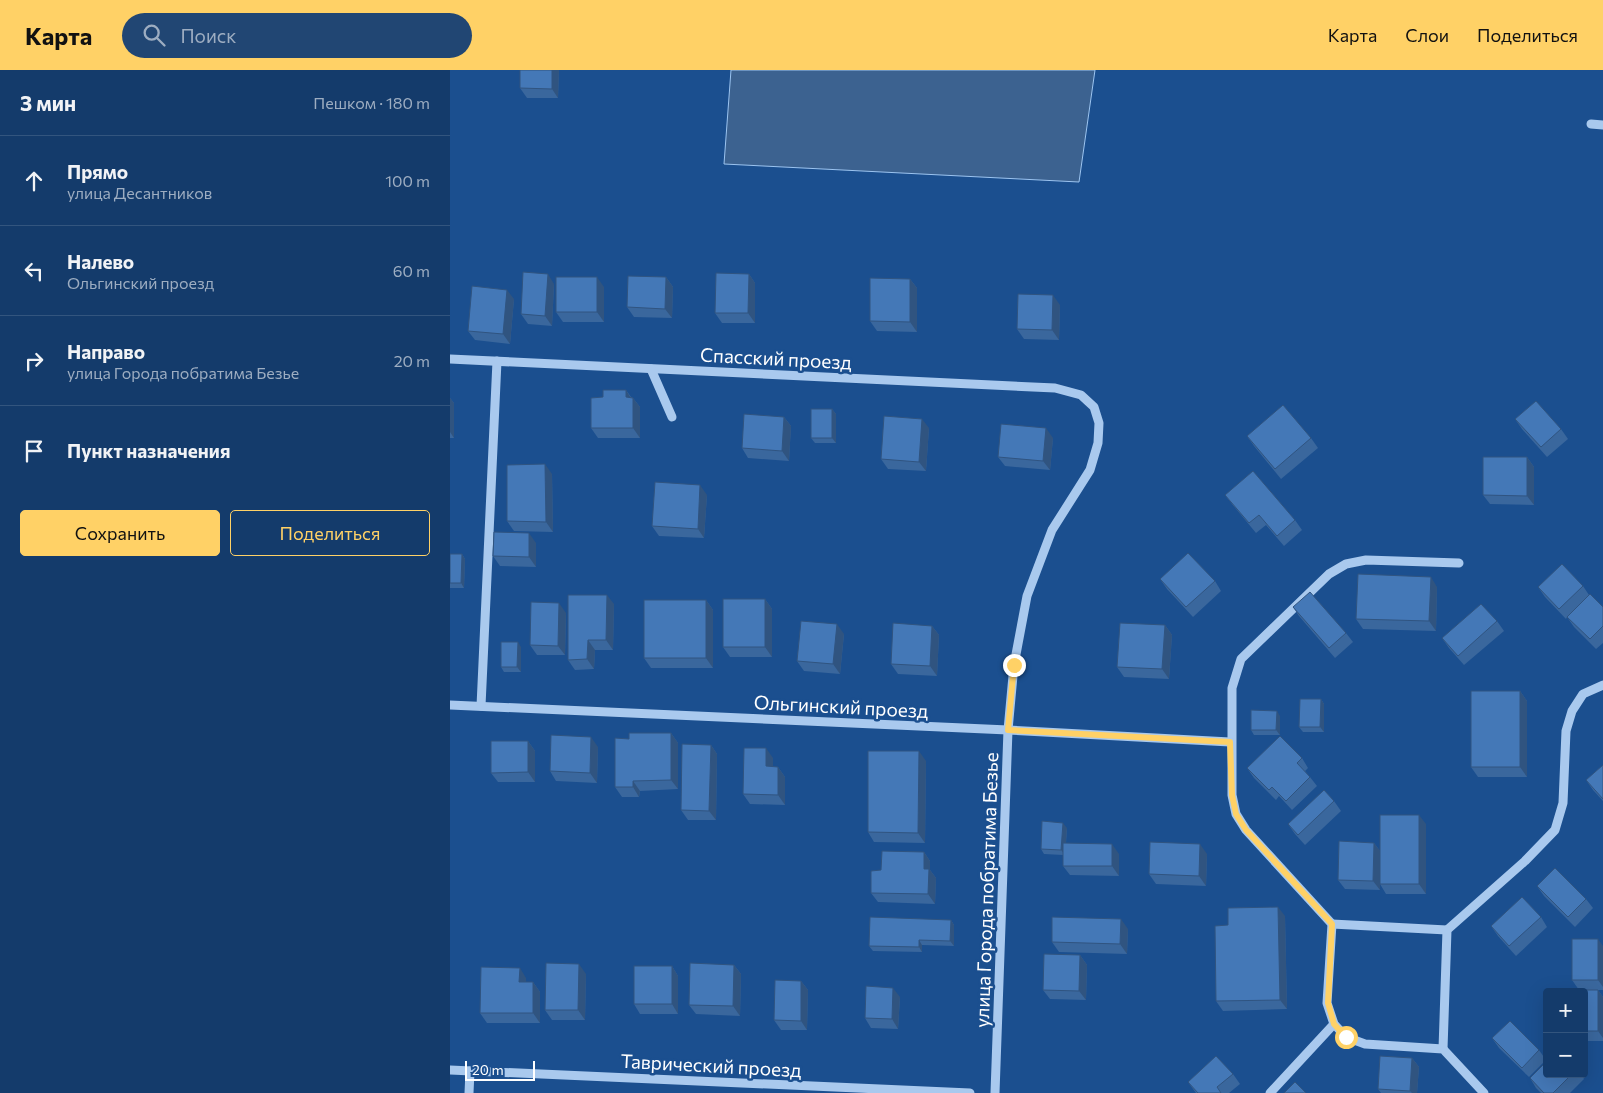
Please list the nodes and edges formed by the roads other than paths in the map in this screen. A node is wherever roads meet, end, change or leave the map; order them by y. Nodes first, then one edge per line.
1 (1592, 124) dead end
2 (1603, 125) edge
3 (450, 359) edge
4 (498, 361) junction
5 (652, 369) junction
6 (1094, 407) joint
7 (672, 417) dead end
8 (1459, 563) dead end
9 (1603, 685) edge
10 (450, 705) edge
11 (481, 706) junction
12 (1008, 730) junction
13 (1230, 742) junction
14 (1332, 924) junction
15 (1447, 930) junction
16 (1334, 1024) junction
17 (1443, 1049) junction
18 (450, 1070) edge
19 (470, 1071) junction
20 (470, 1093) edge
21 (970, 1093) edge
22 (996, 1093) edge
23 (1270, 1093) edge
24 (1484, 1093) edge

1 - 2 street
3 - 4 street, Спасский проезд
4 - 5 street, Спасский проезд
4 - 11 street
5 - 6 street, Спасский проезд
5 - 7 street
6 - 12 street, улица Города побратима Безье
8 - 13 street
9 - 15 street
10 - 11 street, Ольгинский проезд
11 - 12 street, Ольгинский проезд
12 - 13 street, Ольгинский проезд
12 - 22 street, улица Города побратима Безье
13 - 14 street
14 - 15 street
14 - 16 street
15 - 17 street
16 - 17 street
16 - 23 street
17 - 24 street
18 - 19 street, Таврический проезд
19 - 20 street
19 - 21 street, Таврический проезд

